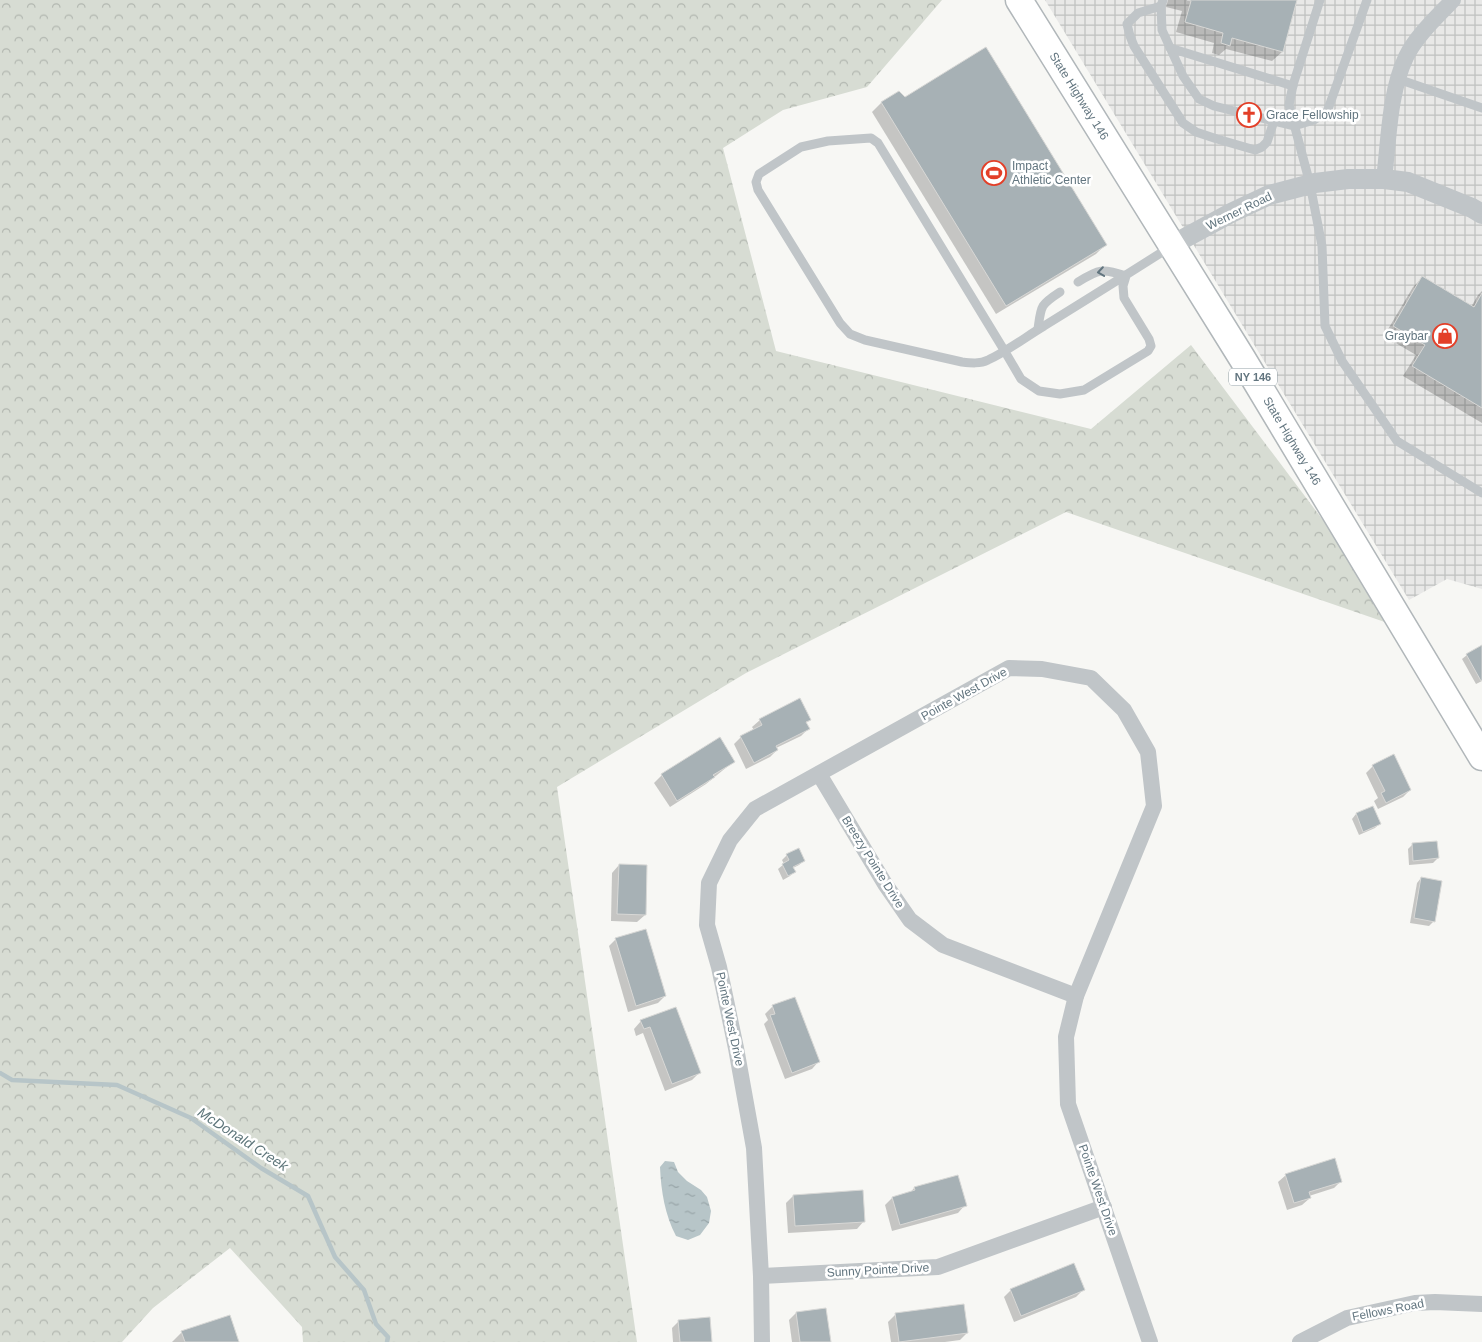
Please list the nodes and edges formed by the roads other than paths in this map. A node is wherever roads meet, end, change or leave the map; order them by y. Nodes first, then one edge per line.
1 (1019, 0) edge
2 (1320, 0) edge
3 (1367, 0) edge
4 (1452, 0) edge
5 (1162, 3) edge
6 (1170, 48) junction
7 (1398, 79) junction
8 (1293, 86) junction
9 (1482, 108) edge
10 (1274, 121) junction
11 (1294, 126) junction
12 (1384, 179) junction
13 (1310, 184) junction
14 (1482, 214) edge
15 (1172, 245) junction
16 (1126, 276) junction
17 (1078, 282) dead end
18 (1060, 292) dead end
19 (1038, 329) junction
20 (1004, 350) junction
21 (1482, 493) edge
22 (1482, 757) edge
23 (819, 774) junction
24 (1076, 996) junction
25 (1104, 1207) junction
26 (761, 1276) junction
27 (1482, 1304) edge
28 (762, 1342) edge
29 (1150, 1342) edge
30 (1300, 1342) edge

1 - 15 main road, State Highway 146 / NY 146
2 - 8 lane
3 - 11 lane
4 - 7 street
5 - 6 lane
5 - 10 lane
6 - 8 lane
6 - 10 lane
7 - 9 lane
7 - 12 street
8 - 11 lane
10 - 11 lane
11 - 13 lane
12 - 13 street, Werner Road
12 - 14 street, Werner Road
13 - 15 street, Werner Road
13 - 21 lane
15 - 16 lane
15 - 22 main road, State Highway 146 / NY 146
16 -> 17 lane
16 - 19 lane
16 - 20 lane
18 - 19 lane
19 - 20 lane
20 - 20 lane
23 - 24 street, Breezy Pointe Drive
23 - 24 street, Pointe West Drive
23 - 26 street, Pointe West Drive
24 - 25 street, Pointe West Drive
25 - 26 street, Sunny Pointe Drive
25 - 29 street, Pointe West Drive
26 - 28 street, Pointe West Drive
27 - 30 street, Fellows Road

